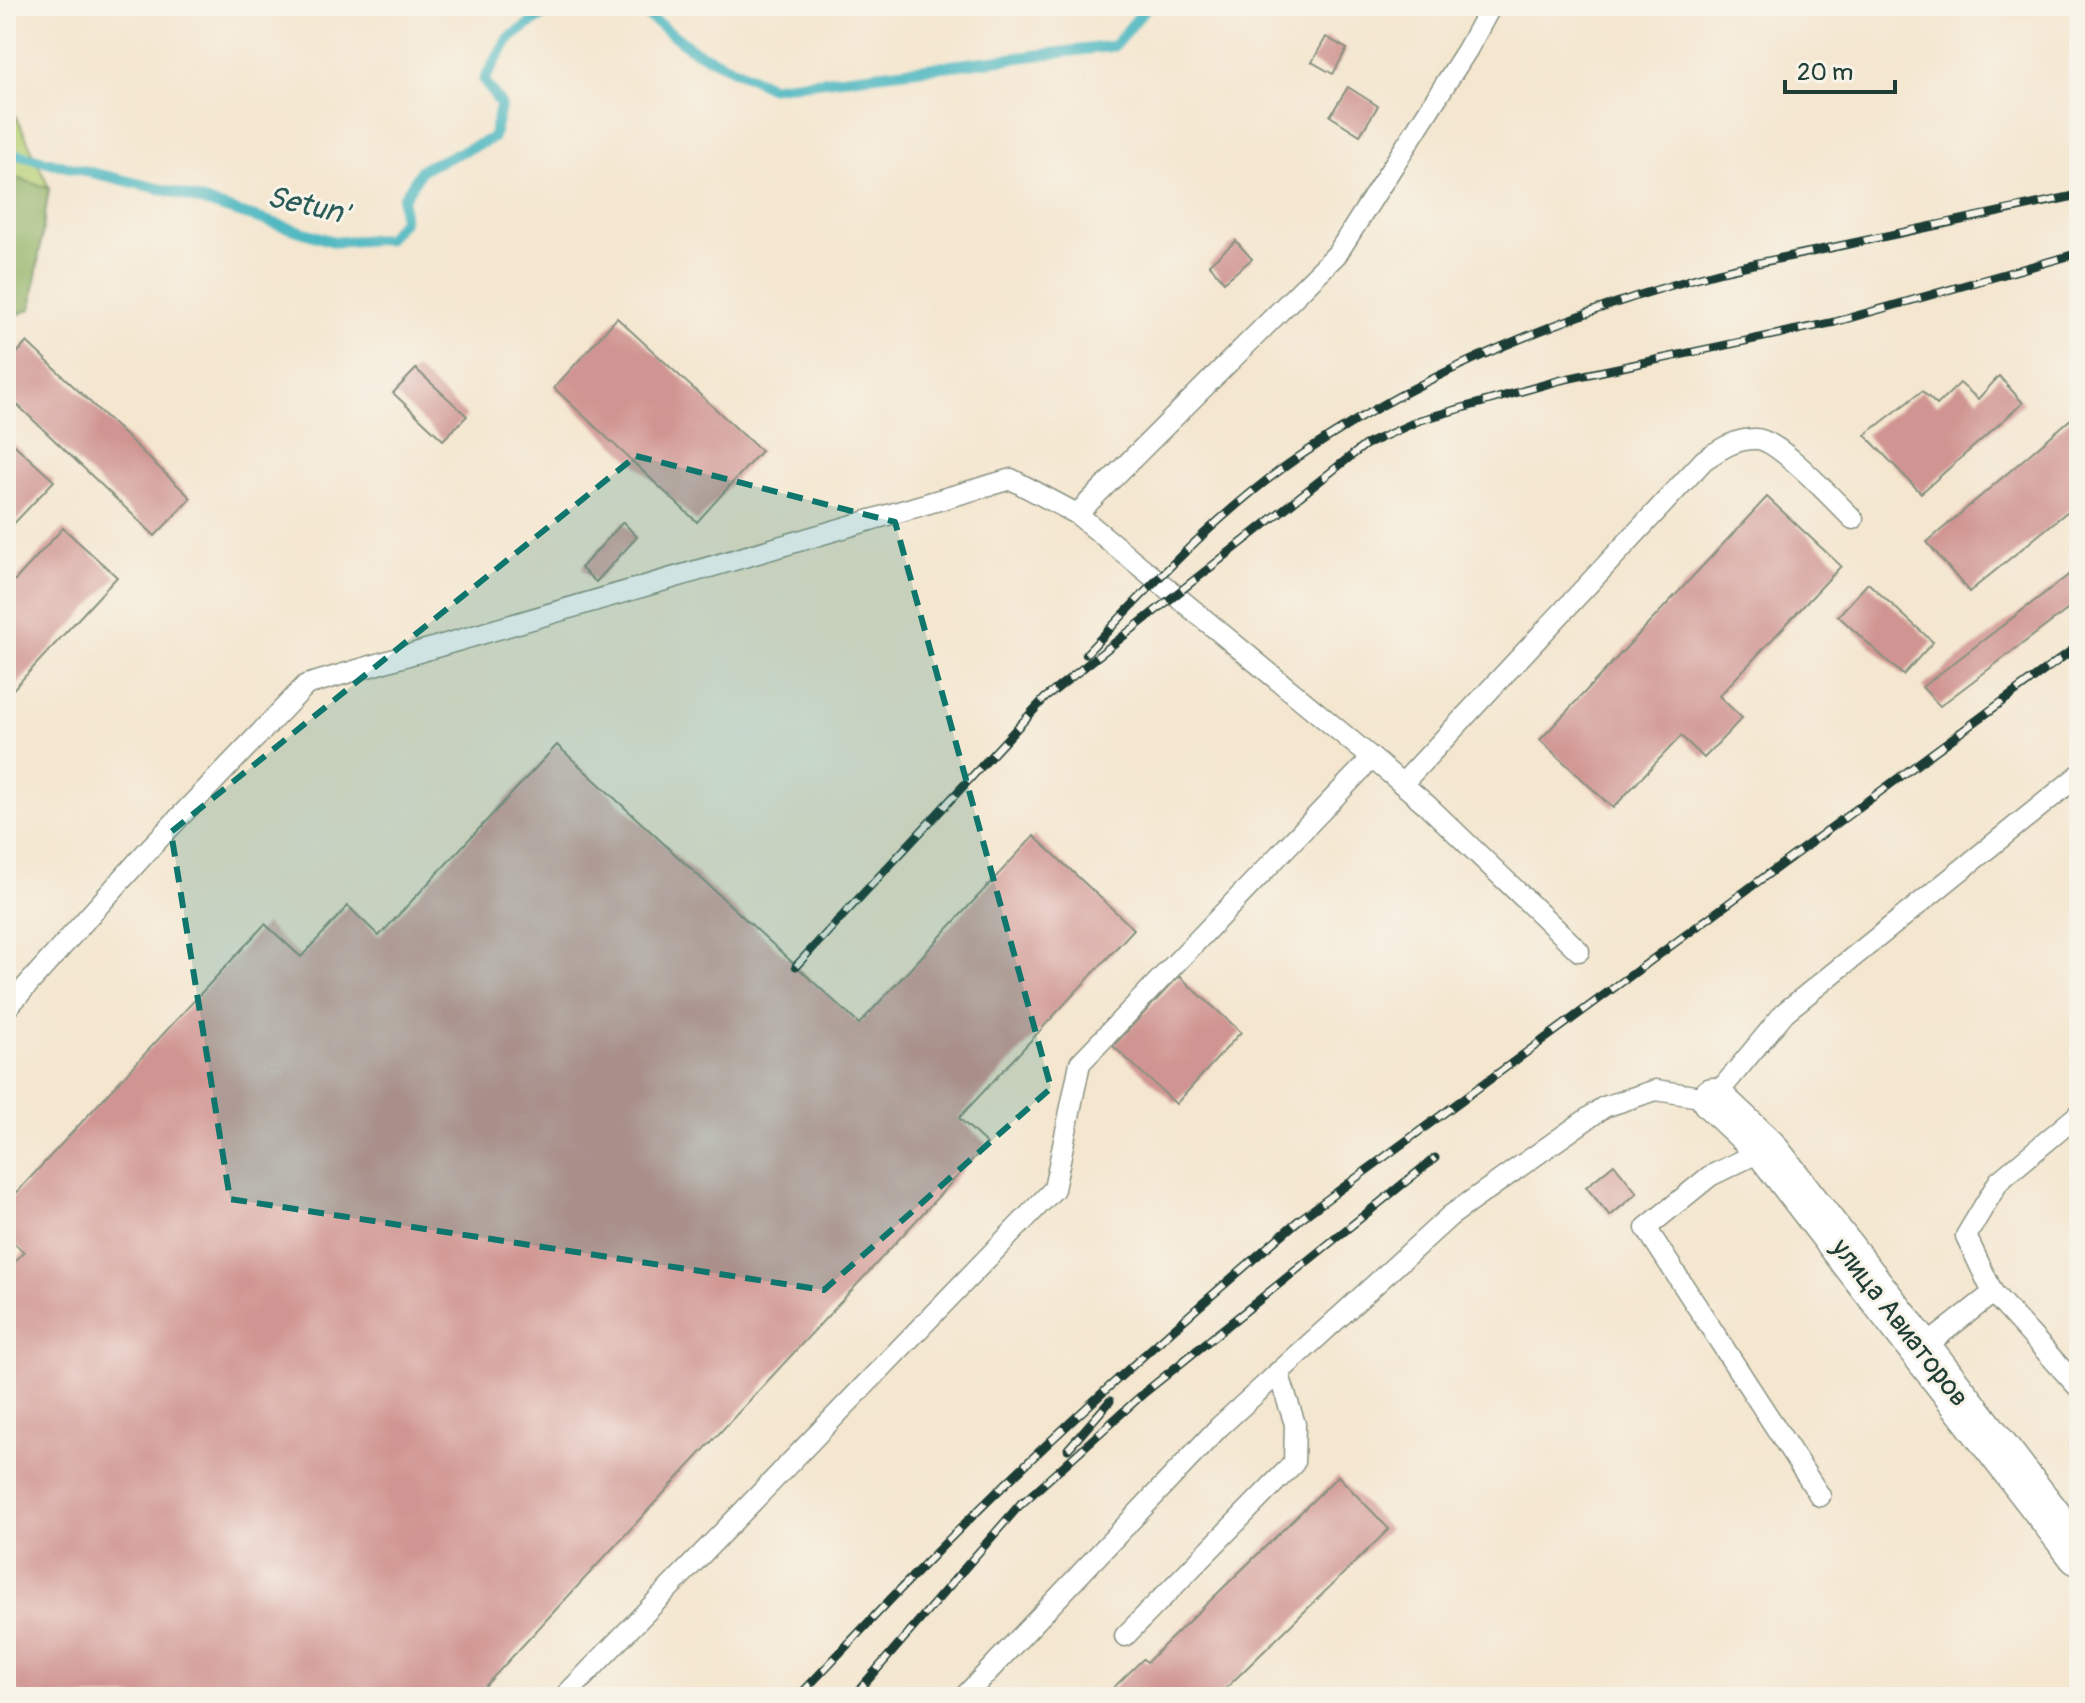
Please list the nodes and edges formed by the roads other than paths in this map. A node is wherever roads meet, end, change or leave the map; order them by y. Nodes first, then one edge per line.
1 (1491, 6) edge
2 (1077, 514) junction
3 (1853, 519) dead end
4 (1372, 758) junction
5 (2079, 775) edge
6 (1402, 784) junction
7 (1579, 951) dead end
8 (6, 1009) edge
9 (1713, 1099) junction
10 (2079, 1114) edge
11 (1766, 1149) junction
12 (1993, 1293) junction
13 (1922, 1349) junction
14 (1278, 1372) junction
15 (2079, 1388) edge
16 (1820, 1496) dead end
17 (2079, 1554) edge
18 (1125, 1636) dead end
19 (564, 1697) edge
20 (964, 1697) edge

1 - 2 lane
2 - 4 lane
2 - 8 lane
3 - 6 lane
4 - 6 lane
4 - 19 lane
5 - 9 lane
6 - 7 lane
9 - 11 street, улица Авиаторов
9 - 14 lane
10 - 12 lane
11 - 13 street, улица Авиаторов
11 - 16 lane
12 - 13 lane
12 - 15 lane
13 - 17 street, улица Авиаторов
14 - 18 lane
14 - 20 lane

